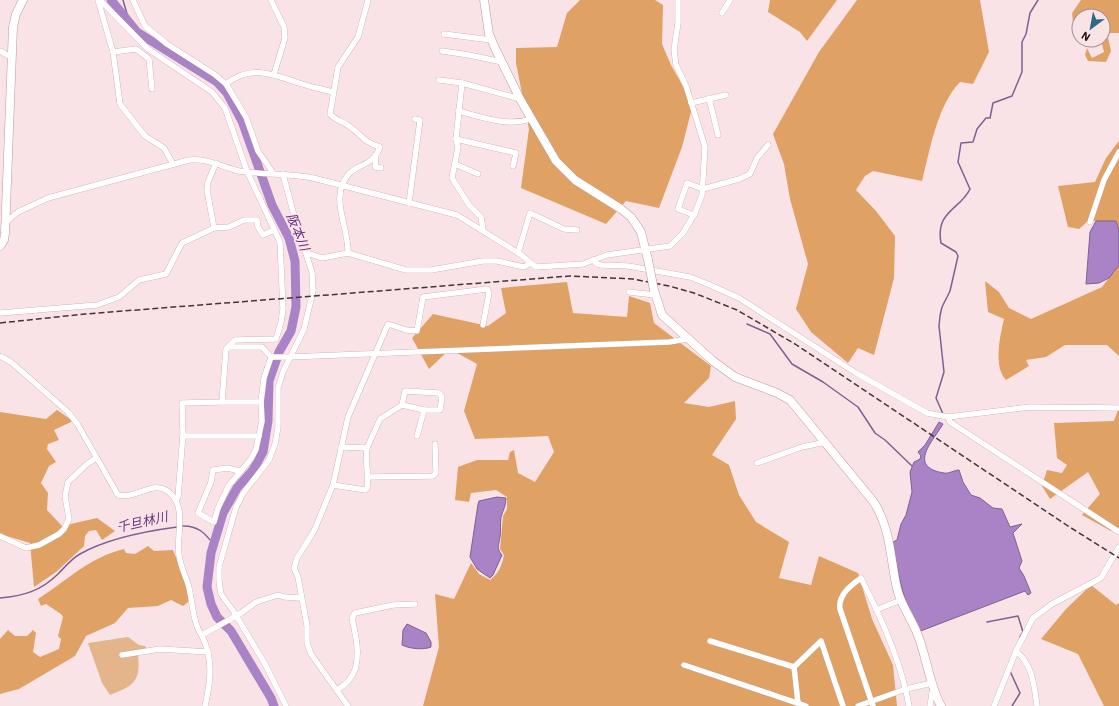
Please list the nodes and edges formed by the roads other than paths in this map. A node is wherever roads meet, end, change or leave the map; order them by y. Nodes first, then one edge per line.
1 (24, 0) edge
2 (99, 0) edge
3 (133, 0) edge
4 (271, 0) edge
5 (368, 0) edge
6 (484, 0) edge
7 (678, 0) edge
8 (730, 0) edge
9 (722, 13) dead end
10 (444, 34) dead end
11 (491, 40) junction
12 (0, 51) edge
13 (442, 51) dead end
14 (113, 52) junction
15 (11, 57) junction
16 (502, 62) junction
17 (274, 74) junction
18 (439, 80) dead end
19 (462, 83) junction
20 (226, 84) junction
21 (152, 89) dead end
22 (333, 92) junction
23 (726, 95) dead end
24 (709, 98) junction
25 (520, 99) junction
26 (691, 102) junction
27 (458, 111) junction
28 (415, 119) dead end
29 (531, 119) junction
30 (718, 135) dead end
31 (456, 139) junction
32 (768, 145) dead end
33 (1119, 152) edge
34 (376, 154) junction
35 (216, 163) junction
36 (173, 164) junction
37 (455, 164) junction
38 (513, 166) dead end
39 (381, 168) dead end
40 (249, 171) junction
41 (270, 173) junction
42 (283, 174) junction
43 (478, 174) dead end
44 (341, 186) junction
45 (703, 189) junction
46 (409, 203) junction
47 (694, 215) junction
48 (6, 222) junction
49 (1090, 222) dead end
50 (214, 228) junction
51 (274, 230) junction
52 (483, 230) junction
53 (578, 230) dead end
54 (0, 246) edge
55 (646, 249) junction
56 (307, 253) junction
57 (348, 253) junction
58 (518, 253) junction
59 (593, 260) junction
60 (530, 264) junction
61 (629, 292) dead end
62 (655, 292) junction
63 (0, 313) edge
64 (483, 325) dead end
65 (687, 339) junction
66 (228, 347) junction
67 (376, 354) junction
68 (0, 356) edge
69 (272, 357) junction
70 (289, 357) junction
71 (222, 402) junction
72 (261, 402) junction
73 (402, 405) junction
74 (1119, 408) edge
75 (424, 410) junction
76 (948, 417) junction
77 (183, 436) junction
78 (259, 436) junction
79 (417, 436) dead end
80 (826, 442) junction
81 (435, 444) dead end
82 (341, 447) junction
83 (367, 448) junction
84 (96, 458) junction
85 (757, 463) dead end
86 (239, 472) junction
87 (368, 477) junction
88 (333, 485) junction
89 (176, 500) junction
90 (1119, 532) edge
91 (0, 536) edge
92 (1119, 547) edge
93 (301, 598) junction
94 (901, 600) junction
95 (415, 604) dead end
96 (876, 610) junction
97 (234, 616) junction
98 (202, 635) junction
99 (710, 641) dead end
100 (208, 652) junction
101 (1015, 654) junction
102 (122, 655) dead end
103 (684, 666) dead end
104 (794, 667) junction
105 (932, 683) junction
106 (906, 689) junction
107 (337, 690) junction
108 (935, 691) junction
109 (798, 703) junction
110 (873, 704) edge
111 (205, 706) edge
112 (286, 706) edge
113 (348, 706) edge
114 (806, 706) edge
115 (843, 706) edge
116 (858, 706) edge
117 (909, 706) edge
118 (930, 706) edge
119 (941, 706) edge
120 (994, 706) edge
121 (1037, 706) edge

1 - 15 street
2 - 14 street
2 - 40 street
3 - 20 street
4 - 17 street
5 - 22 street
6 - 11 street
7 - 26 street
8 - 9 street
10 - 11 street
11 - 16 street
12 - 15 street
13 - 16 street
14 - 21 street
14 - 36 street
15 - 48 street
16 - 25 street
17 - 20 street
17 - 22 street
18 - 19 street
19 - 25 street
19 - 27 street
20 - 41 street
22 - 34 street
23 - 24 street
24 - 26 street
24 - 30 street
25 - 29 street
26 - 45 street
27 - 29 street
27 - 31 street
28 - 46 street
29 - 55 street
31 - 37 street
31 - 38 street
32 - 45 street
33 - 49 street
34 - 39 street
34 - 44 street
35 - 36 street
35 - 40 street
35 - 50 street
36 - 48 street
37 - 43 street
37 - 52 street
40 - 41 street
40 - 51 street
41 - 42 street
42 - 44 street
42 - 56 street
44 - 46 street
44 - 57 street
45 - 47 street
45 - 47 street
46 - 52 street
47 - 55 street
48 - 54 street
50 - 51 street
50 - 63 street
51 - 66 street
52 - 58 street
53 - 58 street
55 - 59 street
55 - 62 street, bridge
56 - 57 street
56 - 70 street
57 - 60 street
58 - 60 street
59 - 60 street
59 - 76 street
61 - 62 street
62 - 65 street
64 - 67 street
65 - 67 street
65 - 80 street
66 - 69 street
66 - 71 street
67 - 70 street
67 - 82 street
68 - 84 street
69 - 70 street
69 - 72 street
70 - 97 street
71 - 72 street
71 - 77 street
72 - 78 street
73 - 75 street
73 - 75 street
73 - 83 street
74 - 76 street
75 - 79 street
76 - 90 street
77 - 78 street
77 - 89 street
78 - 86 street
80 - 85 street
80 - 94 street
81 - 87 street
82 - 83 street
82 - 88 street
83 - 87 street
84 - 89 street
84 - 91 street
86 - 86 street
87 - 88 street
88 - 93 street
89 - 98 street
92 - 101 street
93 - 97 street
93 - 107 street
94 - 96 street
94 - 105 street
95 - 107 street
96 - 106 street
96 - 110 street
97 - 98 street
97 - 112 street
98 - 100 street
99 - 104 street
100 - 102 street
100 - 111 street
101 - 120 street
101 - 121 street
103 - 109 street
104 - 109 street
104 - 115 street
105 - 106 street
105 - 108 street
106 - 110 street
106 - 117 street
107 - 113 street
108 - 118 street
108 - 119 street
109 - 114 street
110 - 116 street

